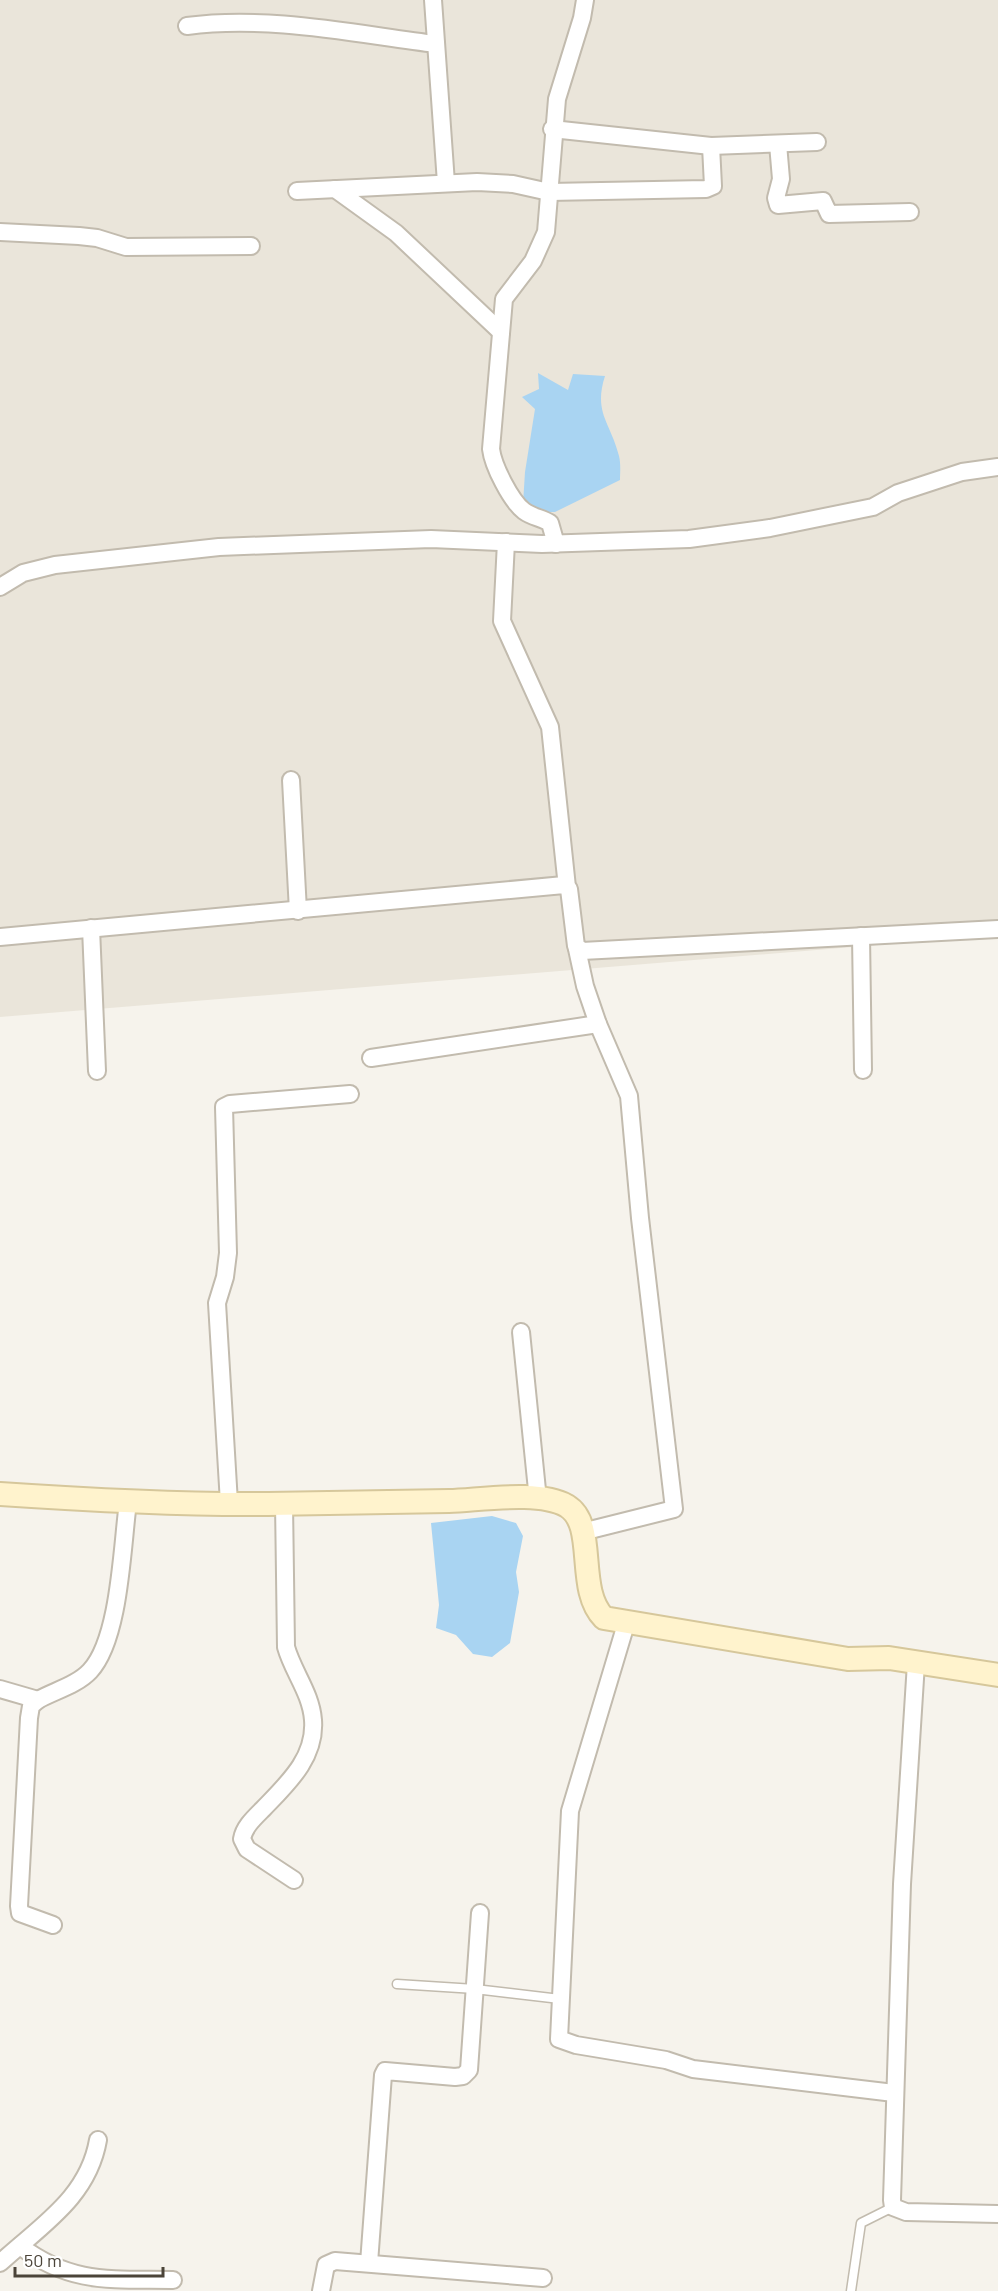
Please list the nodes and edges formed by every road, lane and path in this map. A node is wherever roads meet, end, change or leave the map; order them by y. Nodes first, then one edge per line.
1 (434, 0) edge
2 (585, 0) edge
3 (187, 26) dead end
4 (436, 44) junction
5 (552, 129) junction
6 (817, 142) dead end
7 (778, 144) junction
8 (711, 146) junction
9 (446, 183) junction
10 (335, 189) junction
11 (297, 192) dead end
12 (549, 192) junction
13 (910, 212) dead end
14 (0, 232) edge
15 (251, 246) dead end
16 (501, 332) junction
17 (998, 467) edge
18 (506, 542) junction
19 (556, 544) junction
20 (0, 587) edge
21 (291, 780) dead end
22 (567, 887) junction
23 (298, 911) junction
24 (91, 928) junction
25 (998, 929) edge
26 (0, 936) edge
27 (861, 936) junction
28 (577, 949) junction
29 (598, 1024) junction
30 (371, 1058) dead end
31 (863, 1070) dead end
32 (97, 1071) dead end
33 (350, 1094) dead end
34 (521, 1332) dead end
35 (0, 1494) edge
36 (538, 1500) junction
37 (128, 1502) junction
38 (229, 1503) junction
39 (284, 1503) junction
40 (582, 1532) junction
41 (626, 1624) junction
42 (916, 1663) junction
43 (998, 1675) edge
44 (0, 1689) edge
45 (38, 1700) junction
46 (294, 1880) dead end
47 (480, 1913) dead end
48 (53, 1925) dead end
49 (397, 1984) dead end
50 (475, 1989) junction
51 (560, 1999) junction
52 (894, 2093) junction
53 (98, 2140) dead end
54 (893, 2207) junction
55 (998, 2214) edge
56 (20, 2246) junction
57 (0, 2263) edge
58 (369, 2263) junction
59 (543, 2278) dead end
60 (173, 2280) dead end
61 (321, 2291) edge
62 (851, 2291) edge

1 - 4 street
2 - 5 street
3 - 4 street
4 - 9 street
5 - 8 street
5 - 12 street
6 - 7 street
7 - 8 street
7 - 13 street
8 - 12 street
9 - 10 street
9 - 12 street
10 - 11 street
10 - 16 street
12 - 16 street
14 - 15 street
16 - 19 street
17 - 19 street
18 - 19 street
18 - 20 street
18 - 22 street
21 - 23 street
22 - 23 street
22 - 28 street
23 - 24 street
24 - 26 street
24 - 32 street
25 - 27 street
27 - 28 street
27 - 31 street
28 - 29 street
29 - 30 street
29 - 40 street
33 - 38 street
34 - 36 street
35 - 37 main road
36 - 39 main road
36 - 40 main road
37 - 38 main road
37 - 45 street
38 - 39 main road
39 - 46 street
40 - 41 main road
41 - 42 main road
41 - 51 street
42 - 43 main road
42 - 52 street
44 - 45 street
45 - 48 street
47 - 50 street
49 - 50 lane
50 - 51 lane
50 - 58 street
51 - 52 street
52 - 54 street
53 - 56 street
54 - 55 street
54 - 62 lane
56 - 57 street
56 - 60 street
58 - 59 street
58 - 61 street

